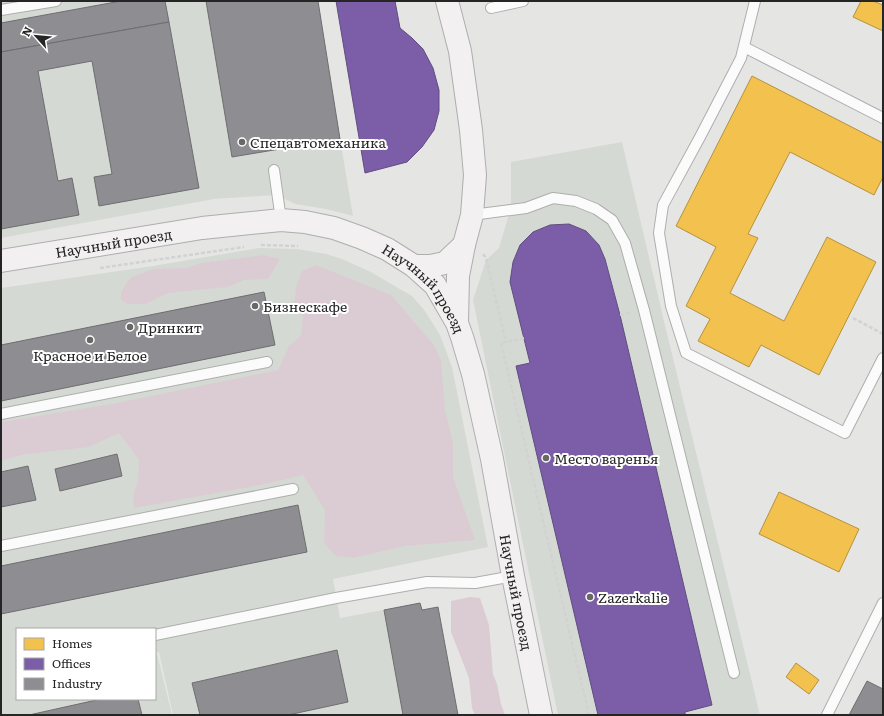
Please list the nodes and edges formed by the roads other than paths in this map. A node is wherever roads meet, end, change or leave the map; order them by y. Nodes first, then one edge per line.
1 (56, 1) edge
2 (447, 1) edge
3 (523, 1) edge
4 (755, 1) edge
5 (491, 8) dead end
6 (1, 10) edge
7 (744, 47) junction
8 (883, 118) edge
9 (274, 170) dead end
10 (472, 216) junction
11 (281, 220) junction
12 (465, 242) junction
13 (1, 261) edge
14 (414, 266) junction
15 (457, 323) junction
16 (883, 358) edge
17 (267, 362) dead end
18 (1, 414) edge
19 (293, 488) dead end
20 (1, 546) edge
21 (513, 576) junction
22 (883, 603) edge
23 (156, 635) edge
24 (734, 673) dead end
25 (542, 715) edge
26 (826, 715) edge

1 - 6 lane
2 - 10 street
3 - 5 lane
4 - 7 lane
7 - 8 lane
7 - 16 lane
9 - 11 lane
10 - 12 street
10 - 24 lane
11 - 13 street, Научный проезд
11 - 14 street, Научный проезд
12 - 14 street
12 - 15 street
14 - 15 street, Научный проезд
15 - 21 street, Научный проезд
17 - 18 lane
19 - 20 lane
21 - 23 lane
21 - 25 street, Научный проезд
22 - 26 lane

